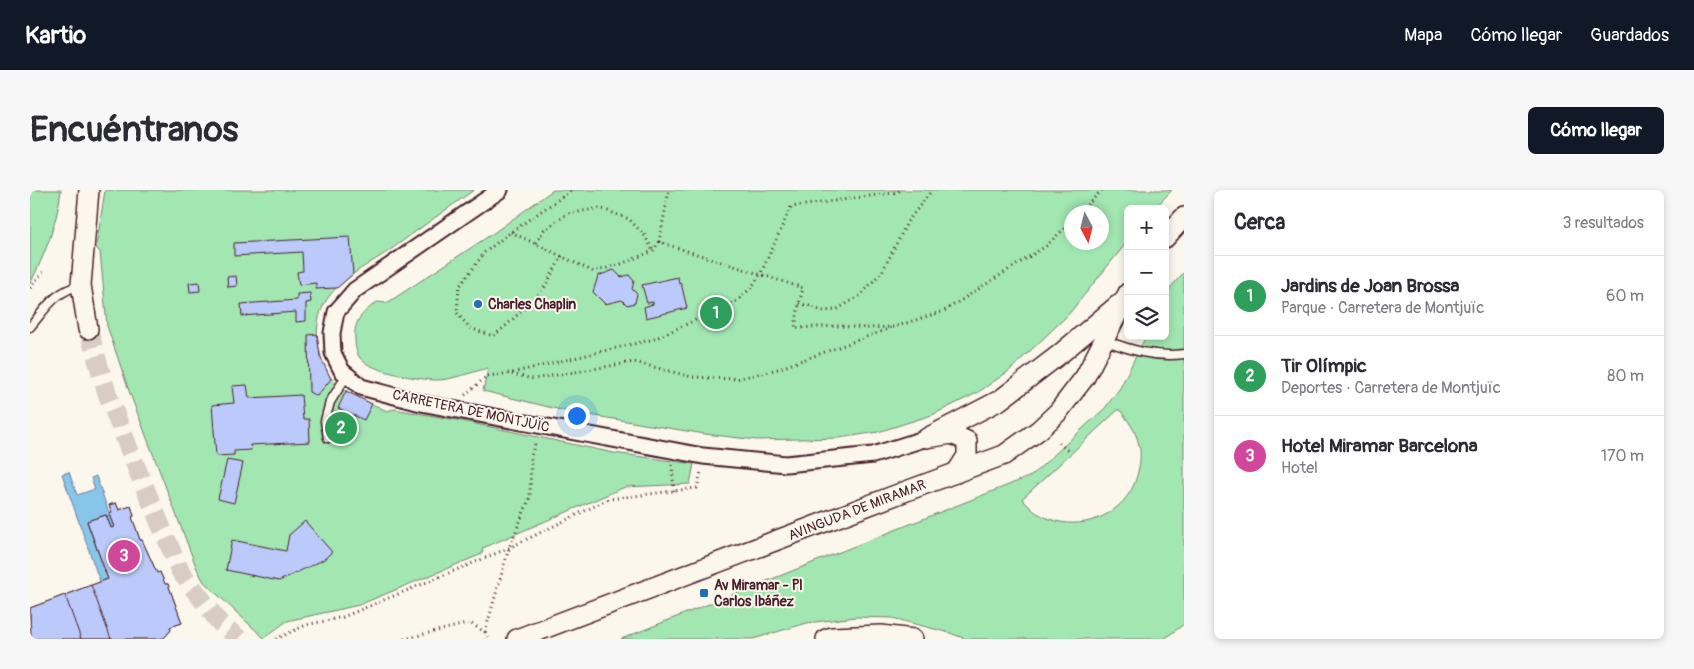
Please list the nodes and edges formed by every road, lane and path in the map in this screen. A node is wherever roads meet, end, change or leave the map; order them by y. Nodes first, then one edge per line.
1 (89, 190) edge
2 (500, 190) edge
3 (572, 190) edge
4 (669, 190) edge
5 (900, 190) edge
6 (932, 190) edge
7 (1102, 190) edge
8 (1087, 205) edge
9 (1184, 218) edge
10 (1064, 229) edge
11 (511, 232) junction
12 (1169, 234) edge
13 (659, 242) junction
14 (536, 244) junction
15 (653, 251) junction
16 (562, 256) junction
17 (43, 272) dead end
18 (761, 274) junction
19 (81, 285) junction
20 (30, 288) edge
21 (1124, 298) edge
22 (1124, 300) edge
23 (799, 304) junction
24 (894, 327) junction
25 (30, 328) edge
26 (88, 329) tunnel mouth
27 (1104, 340) junction
28 (1184, 354) edge
29 (511, 373) junction
30 (347, 375) junction
31 (452, 409) junction
32 (527, 424) junction
33 (328, 438) dead end
34 (927, 438) junction
35 (1060, 444) dead end
36 (1070, 453) dead end
37 (670, 462) dead end
38 (702, 469) dead end
39 (956, 473) junction
40 (674, 491) junction
41 (509, 548) junction
42 (485, 632) junction
43 (487, 637) dead end
44 (276, 639) edge
45 (404, 639) edge
46 (517, 639) edge
47 (826, 639) edge
48 (913, 639) edge

1 - 19 street
2 - 30 street, CARRETERA DE MONTJUÏC
3 - 11 path
4 - 13 path
5 - 18 path
6 - 23 path
7 - 8 path
9 - 12 street
10 - 24 path
11 - 14 path
11 - 16 path
13 - 15 path
13 - 18 path
14 - 15 path
14 - 16 path
15 - 16 path
17 - 20 path
18 - 23 path
18 - 29 path
19 - 25 lane
19 - 26 street
21 - 34 street
22 - 27 street, AVINGUDA DE MIRAMAR
23 - 24 path
24 - 29 path
27 - 28 lane
27 - 39 street, AVINGUDA DE MIRAMAR
29 - 31 path
30 - 31 street, CARRETERA DE MONTJUÏC
30 - 33 lane
31 - 32 street, CARRETERA DE MONTJUÏC
32 - 34 street, CARRETERA DE MONTJUÏC
32 - 41 path
34 - 39 street
35 - 36 path
37 - 40 path
38 - 40 path
39 - 46 street, AVINGUDA DE MIRAMAR
40 - 41 path
41 - 42 path
41 - 44 path
42 - 43 path
42 - 45 path
47 - 48 street

